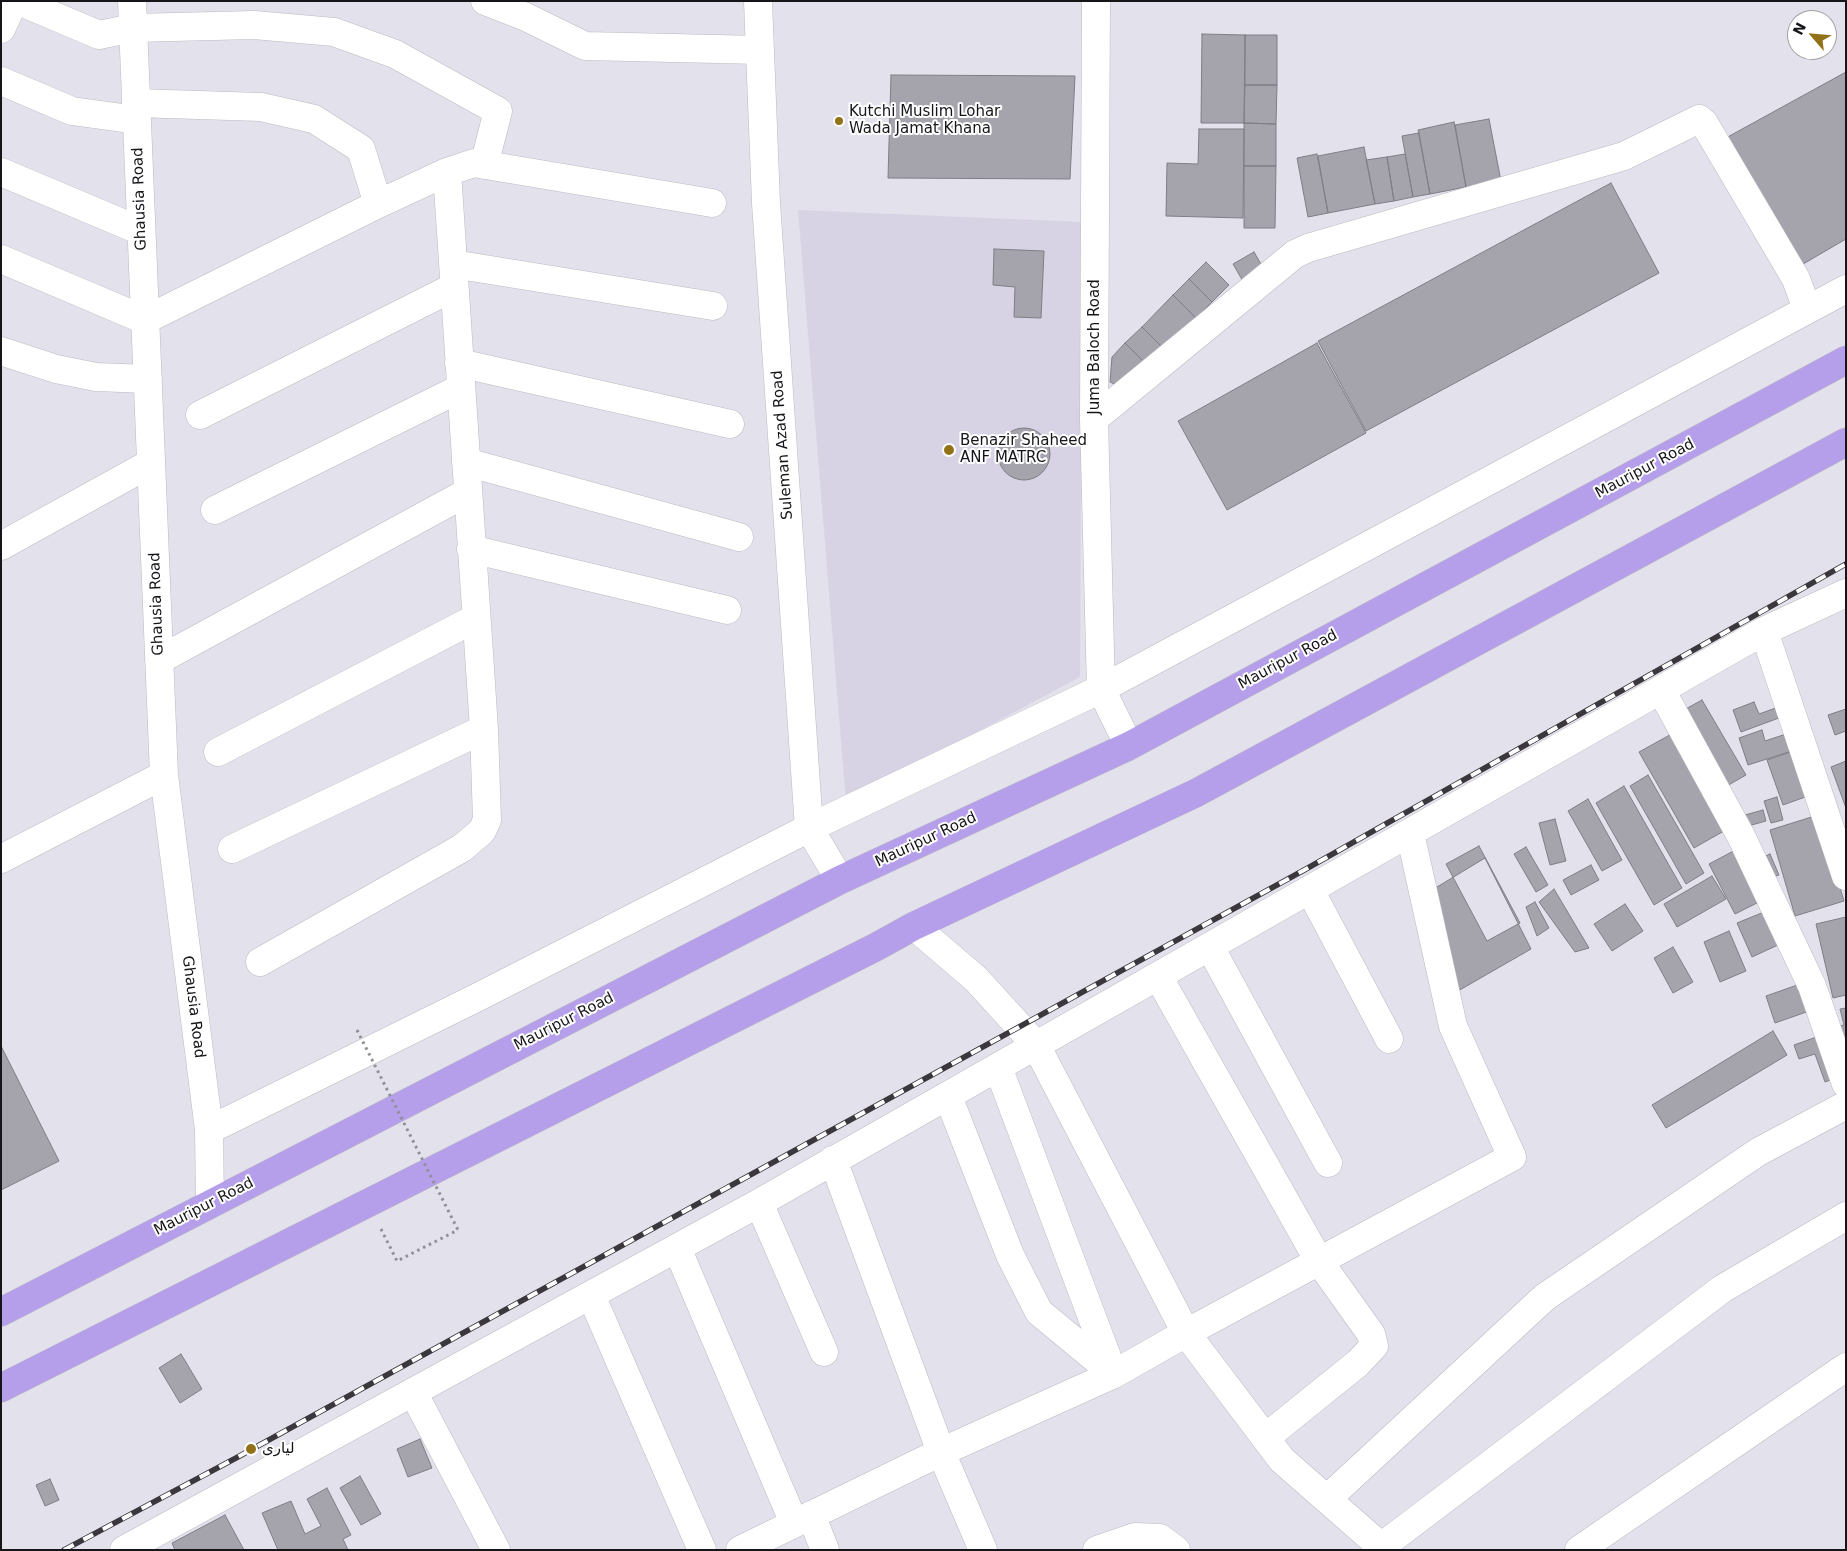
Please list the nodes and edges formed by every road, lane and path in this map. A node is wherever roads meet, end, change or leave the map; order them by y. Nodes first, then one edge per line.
1 (14, 1) edge
2 (20, 1) edge
3 (132, 1) edge
4 (485, 1) edge
5 (758, 1) edge
6 (1096, 1) edge
7 (1, 28) edge
8 (133, 28) junction
9 (760, 50) junction
10 (1, 81) edge
11 (136, 111) junction
12 (484, 165) junction
13 (1, 172) edge
14 (447, 172) junction
15 (712, 203) dead end
16 (378, 204) junction
17 (141, 230) junction
18 (1, 259) edge
19 (453, 275) junction
20 (1846, 289) edge
21 (713, 306) dead end
22 (1807, 309) junction
23 (145, 320) junction
24 (1, 351) edge
25 (1846, 360) edge
26 (460, 376) junction
27 (148, 379) junction
28 (200, 415) dead end
29 (1094, 420) junction
30 (730, 424) dead end
31 (1846, 442) edge
32 (466, 462) junction
33 (151, 463) junction
34 (468, 492) junction
35 (215, 510) dead end
36 (739, 537) dead end
37 (1, 546) edge
38 (471, 549) junction
39 (1846, 593) edge
40 (727, 610) dead end
41 (476, 618) junction
42 (1764, 631) junction
43 (159, 660) junction
44 (1101, 689) junction
45 (1661, 690) junction
46 (484, 730) junction
47 (1129, 746) junction
48 (218, 752) dead end
49 (164, 775) junction
50 (810, 828) junction
51 (1410, 833) junction
52 (232, 849) dead end
53 (1, 859) edge
54 (1846, 876) edge
55 (840, 880) junction
56 (1310, 890) junction
57 (914, 926) junction
58 (1210, 946) junction
59 (260, 962) dead end
60 (1158, 976) junction
61 (357, 1030) dead end
62 (1389, 1040) dead end
63 (1036, 1045) junction
64 (998, 1067) junction
65 (1846, 1084) edge
66 (948, 1096) junction
67 (1846, 1105) edge
68 (209, 1130) junction
69 (833, 1160) junction
70 (1328, 1163) dead end
71 (759, 1203) junction
72 (210, 1204) junction
73 (1846, 1216) edge
74 (677, 1248) junction
75 (398, 1261) dead end
76 (1319, 1261) junction
77 (591, 1295) junction
78 (1, 1312) edge
79 (1186, 1333) junction
80 (824, 1352) dead end
81 (1846, 1367) edge
82 (1114, 1374) junction
83 (1, 1388) edge
84 (413, 1392) junction
85 (1265, 1438) junction
86 (941, 1452) junction
87 (1326, 1499) junction
88 (802, 1519) junction
89 (1383, 1548) edge
90 (124, 1550) edge
91 (496, 1550) edge
92 (702, 1550) edge
93 (740, 1550) edge
94 (825, 1550) edge
95 (983, 1550) edge
96 (1097, 1550) edge
97 (1176, 1550) edge
98 (1579, 1550) edge

1 - 7 street
2 - 8 street
3 - 8 street, Ghausia Road
4 - 9 street
5 - 9 street, Suleman Azad Road
6 - 29 street, Juma Baloch Road
8 - 11 street, Ghausia Road
8 - 12 street
9 - 50 street, Suleman Azad Road
10 - 11 street
11 - 16 street
11 - 17 street, Ghausia Road
12 - 14 street
12 - 15 street
13 - 17 street
14 - 16 street
14 - 19 street
16 - 23 street
17 - 23 street, Ghausia Road
18 - 23 street
19 - 21 street
19 - 26 street
19 - 28 street
20 - 22 street
22 - 29 street
22 - 44 street
23 - 27 street, Ghausia Road
24 - 27 street
25 - 47 highway, Mauripur Road
26 - 30 street
26 - 32 street
26 - 35 street
27 - 33 street, Ghausia Road
29 - 44 street, Juma Baloch Road
31 - 57 highway
32 - 34 street
32 - 36 street
33 - 37 street
33 - 43 street, Ghausia Road
34 - 38 street
34 - 43 street
38 - 40 street
38 - 41 street
39 - 42 street
41 - 46 street
41 - 48 street
42 - 45 street
42 - 54 street
43 - 49 street, Ghausia Road
44 - 47 street, Juma Baloch Road
44 - 50 street
45 - 51 street
45 - 65 street
46 - 52 street
46 - 59 street
47 - 55 highway, Mauripur Road
49 - 53 street
49 - 68 street, Ghausia Road
50 - 55 street, Suleman Azad Road
50 - 68 street
51 - 56 street
51 - 76 street
55 - 72 highway, Mauripur Road
56 - 58 street
56 - 62 street
57 - 63 street
57 - 83 highway
58 - 60 street
58 - 70 street
60 - 63 street
60 - 76 street
61 - 75 path, bridge
63 - 64 street
63 - 79 street
64 - 66 street
64 - 82 street
66 - 69 street
66 - 82 street
67 - 87 street
68 - 72 street, Ghausia Road
69 - 71 street
69 - 86 street
71 - 74 street
71 - 80 street
72 - 78 highway, Mauripur Road
73 - 89 street
74 - 77 street
74 - 88 street
76 - 79 street
76 - 85 street
77 - 84 street
77 - 92 street
79 - 82 street
79 - 85 street
81 - 98 street
82 - 86 street
84 - 90 street
84 - 91 street
85 - 87 street
86 - 88 street
86 - 95 street
87 - 89 street
88 - 93 street
88 - 94 street
96 - 97 street

